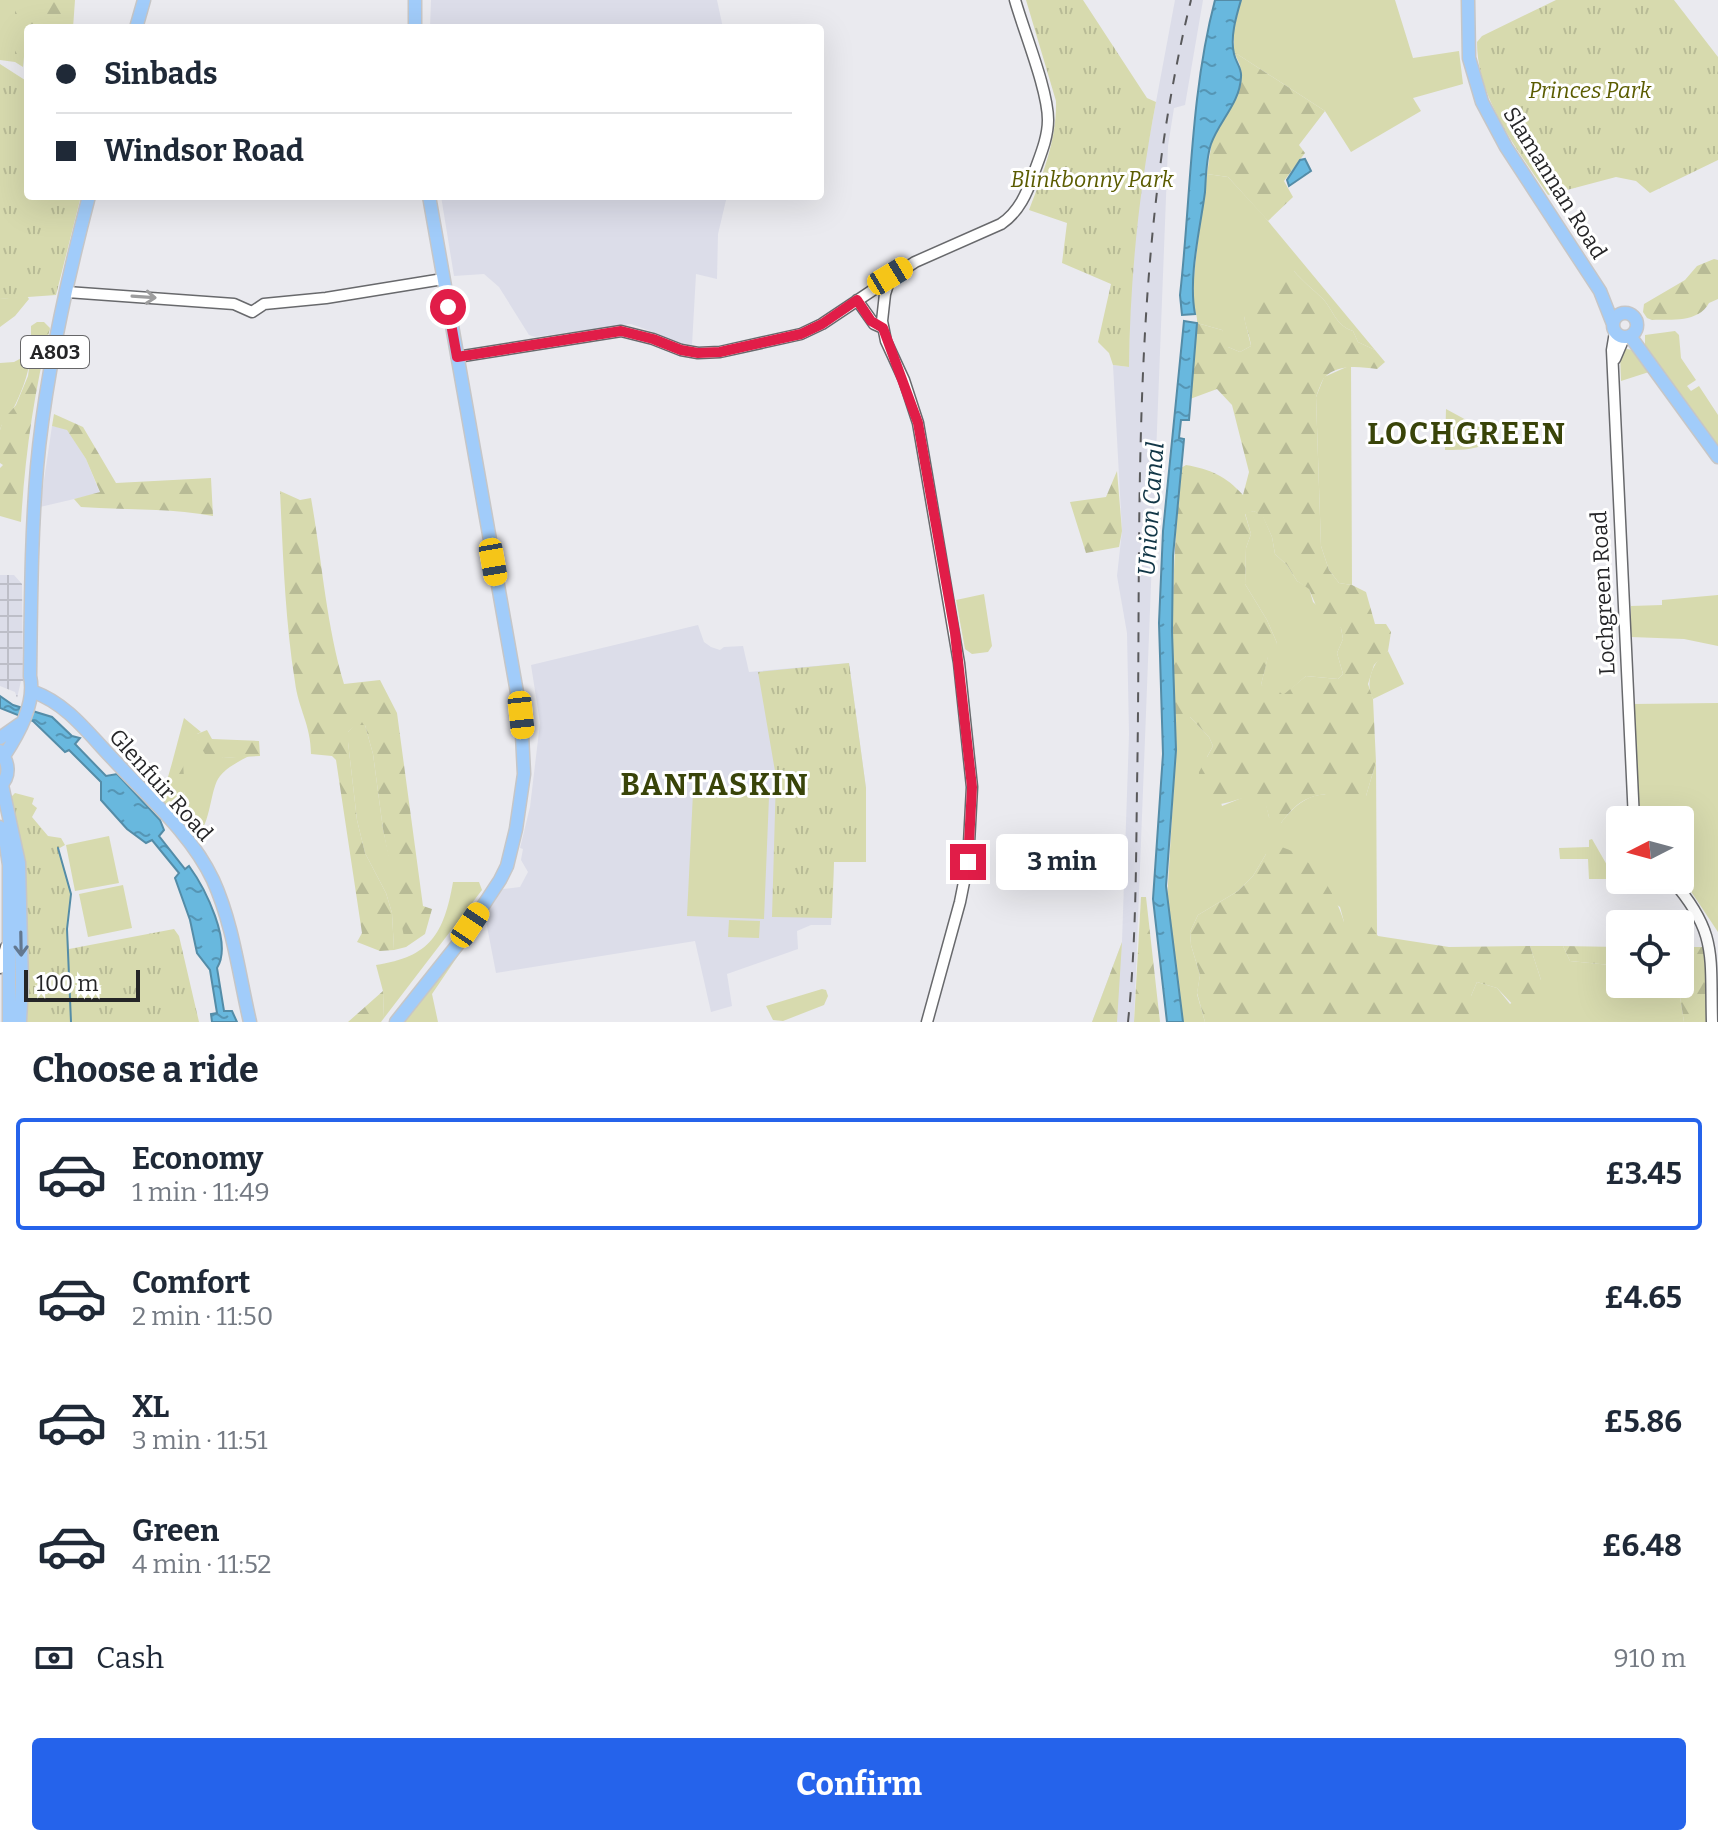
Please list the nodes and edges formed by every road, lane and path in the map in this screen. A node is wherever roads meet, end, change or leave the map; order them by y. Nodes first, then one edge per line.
1 (144, 0) edge
2 (415, 0) edge
3 (1015, 0) edge
4 (1468, 0) edge
5 (137, 24) edge
6 (415, 24) edge
7 (88, 200) edge
8 (430, 200) edge
9 (890, 276) junction
10 (443, 279) junction
11 (1600, 291) junction
12 (67, 292) junction
13 (857, 300) junction
14 (1623, 313) junction
15 (883, 328) junction
16 (1620, 332) junction
17 (457, 357) junction
18 (1718, 457) edge
19 (34, 692) junction
20 (22, 722) junction
21 (0, 738) edge
22 (2, 754) edge
23 (1, 785) edge
24 (1633, 806) edge
25 (0, 827) edge
26 (1685, 894) edge
27 (9, 938) junction
28 (0, 968) edge
29 (10, 984) edge
30 (0, 999) edge
31 (7, 1022) edge
32 (20, 1022) edge
33 (250, 1022) edge
34 (396, 1022) edge
35 (927, 1022) edge
36 (1712, 1022) edge

1 - 5 main road
2 - 6 main road
3 - 9 street
4 - 11 main road, Slamannan Road
7 - 12 main road, A803
8 - 10 main road
9 - 13 street
9 - 15 street
12 -> 10 street
10 - 17 main road
11 - 14 main road, Slamannan Road
11 - 16 main road, Slamannan Road
12 - 19 main road, A803
13 - 15 street
13 - 17 street
14 - 16 main road
14 - 16 main road, Slamannan Road
15 - 35 street
16 - 18 main road, Slamannan Road
16 - 24 street, Lochgreen Road
17 - 34 main road
19 - 20 main road
19 - 33 main road, Glenfuir Road
20 - 21 main road
20 - 22 main road
22 - 23 main road
23 -> 29 main road
25 - 27 main road
26 - 36 street
27 - 28 street
27 - 29 main road
29 - 31 main road
29 - 32 main road
30 - 31 main road

